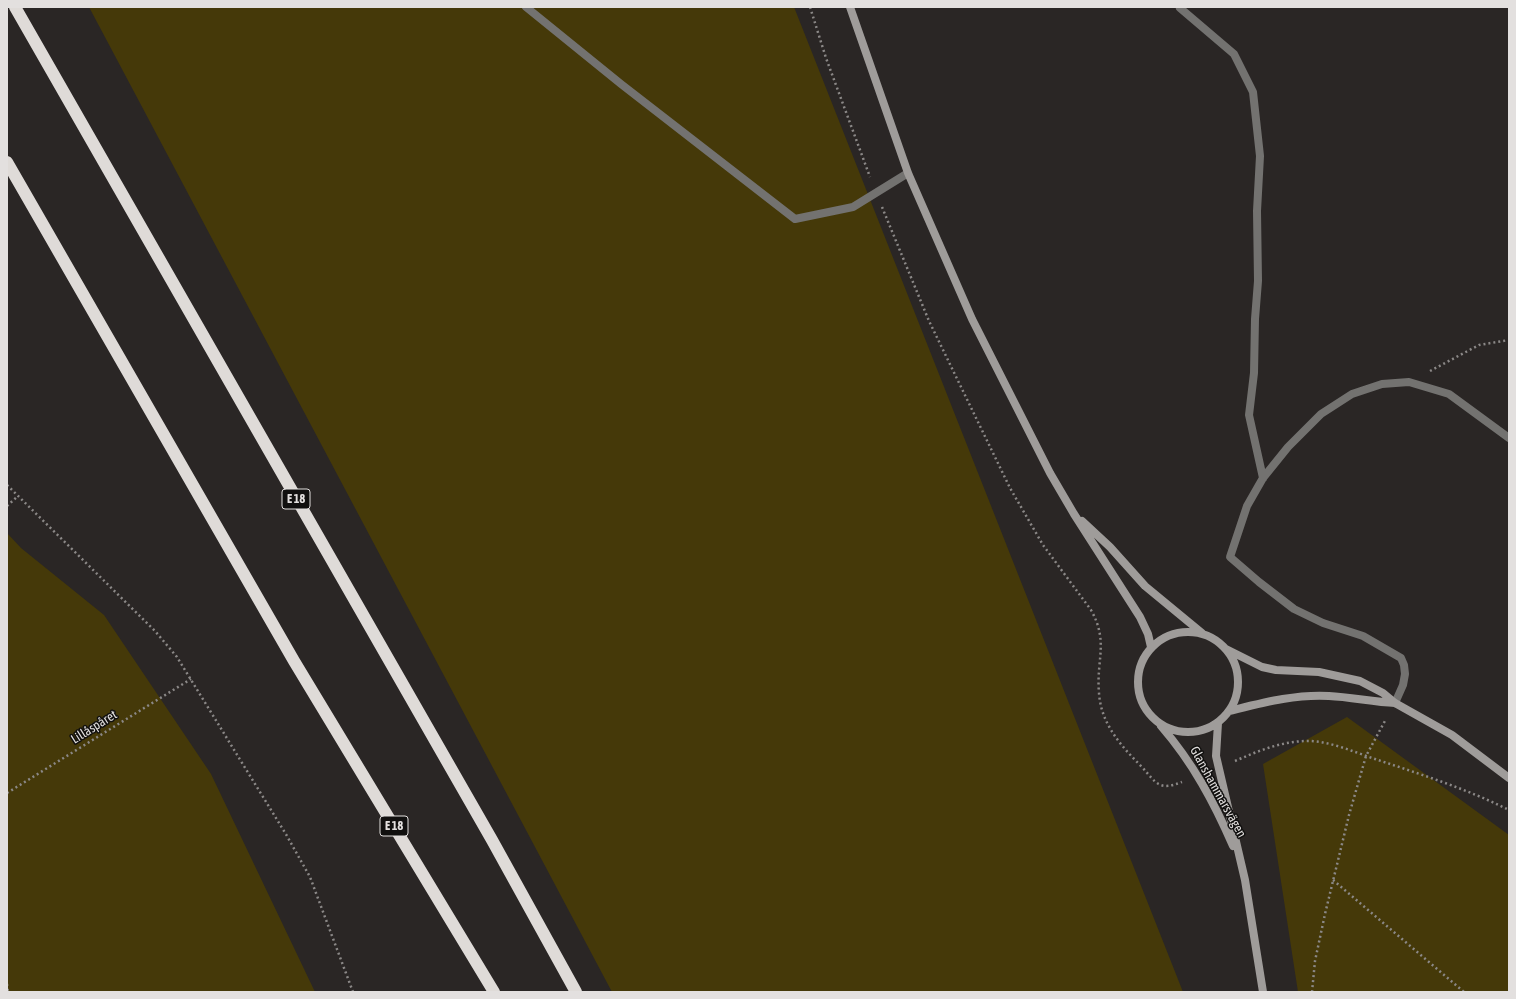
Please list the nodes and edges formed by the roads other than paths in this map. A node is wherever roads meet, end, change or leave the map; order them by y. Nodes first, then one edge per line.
1 (15, 7) edge
2 (526, 7) edge
3 (850, 7) edge
4 (1180, 8) dead end
5 (7, 162) edge
6 (908, 173) junction
7 (1509, 438) edge
8 (1263, 478) junction
9 (1074, 514) junction
10 (1203, 633) junction
11 (1151, 647) junction
12 (1226, 649) junction
13 (1395, 703) junction
14 (1229, 711) junction
15 (1158, 722) junction
16 (1218, 722) junction
17 (1509, 778) edge
18 (1245, 880) junction
19 (494, 992) edge
20 (576, 992) edge
21 (1263, 992) edge

1 - 20 highway, E 18
2 - 6 street
3 - 6 street
4 - 8 street
5 - 19 highway, E 18
6 - 9 street
7 - 8 street
8 - 13 street
9 - 10 street
9 - 11 street
10 - 11 street
10 - 12 street
11 - 15 street
12 - 13 street
12 - 14 street
13 - 14 street
13 - 17 street
14 - 16 street
15 - 16 street
15 - 18 street, Glanshammarsvägen
16 - 18 street, Glanshammarsvägen
18 - 21 street, Glanshammarsvägen

